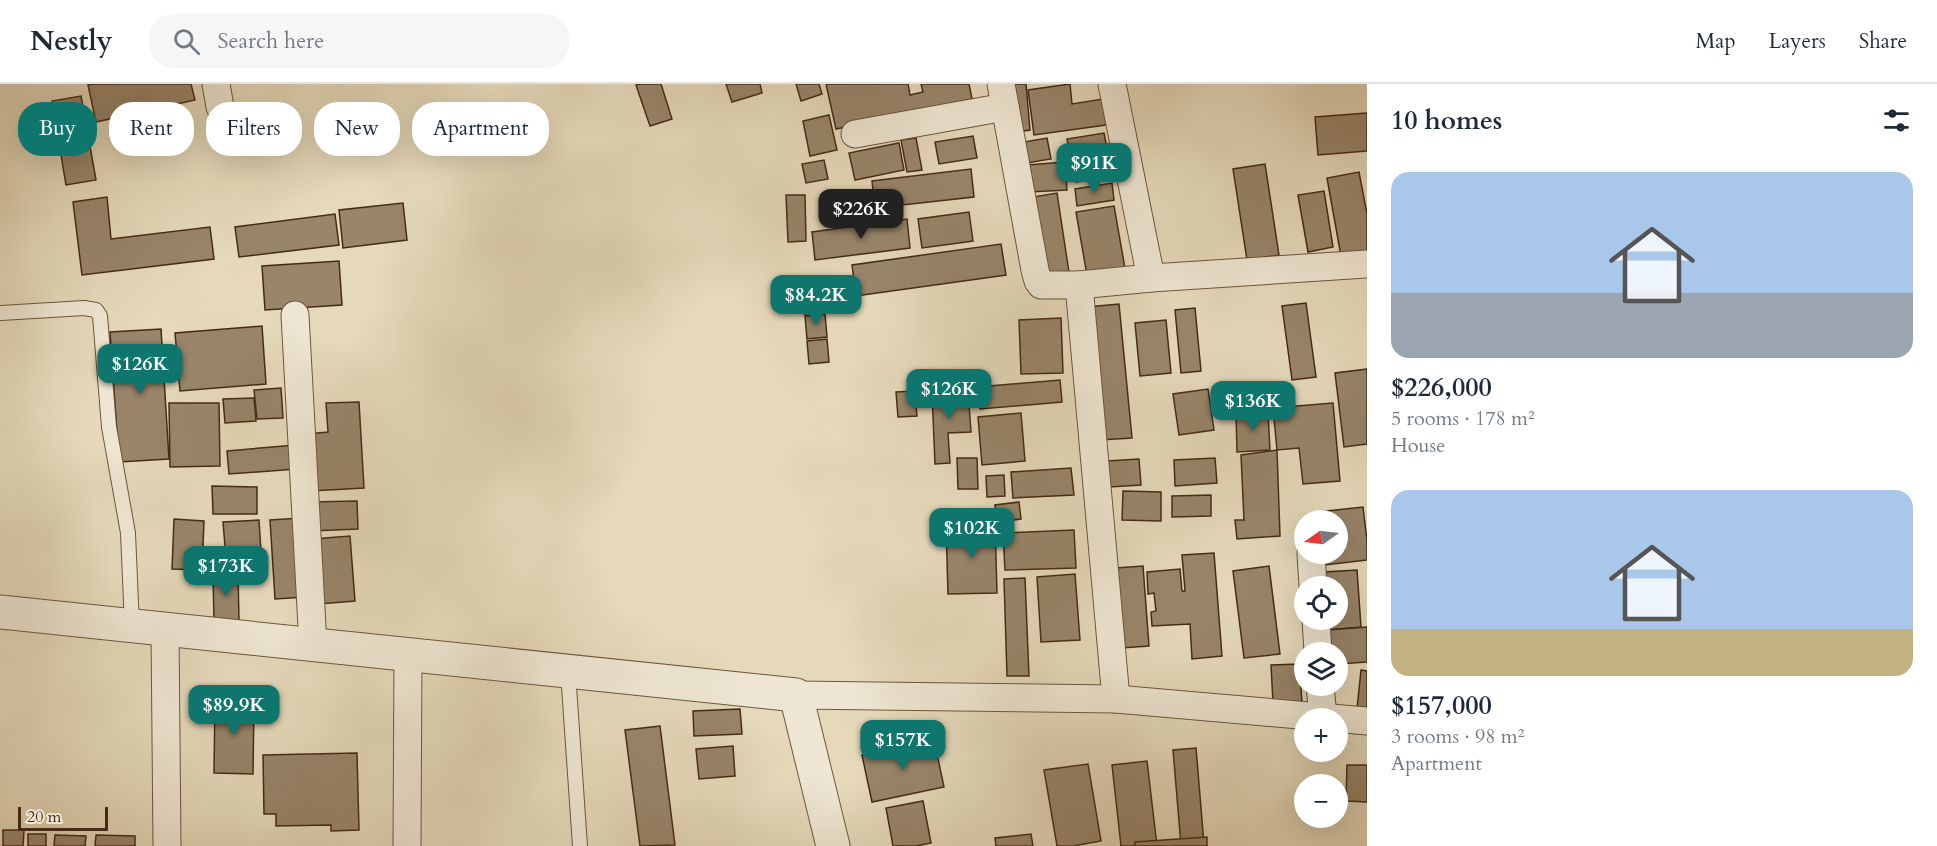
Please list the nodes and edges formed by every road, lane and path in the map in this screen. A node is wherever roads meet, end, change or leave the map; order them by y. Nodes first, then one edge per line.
1 (1112, 84) edge
2 (1003, 95) edge
3 (855, 134) dead end
4 (1367, 264) edge
5 (1151, 278) junction
6 (1079, 285) junction
7 (1, 313) edge
8 (295, 315) dead end
9 (0, 612) edge
10 (132, 626) junction
11 (165, 629) junction
12 (313, 645) junction
13 (408, 655) junction
14 (568, 672) junction
15 (796, 695) junction
16 (1116, 699) junction
17 (1294, 714) edge
18 (1348, 719) edge
19 (1367, 721) edge
20 (167, 846) edge
21 (407, 846) edge
22 (580, 846) edge
23 (833, 846) edge

1 - 5 street
2 - 3 street
2 - 6 street
4 - 5 street
5 - 6 street
6 - 16 street
7 - 10 lane
8 - 12 street
9 - 10 street
10 - 11 street
11 - 12 street
11 - 20 street
12 - 13 street
13 - 14 street
13 - 21 street
14 - 15 street
14 - 22 lane
15 - 16 street
15 - 23 street
16 - 17 street
18 - 19 street

